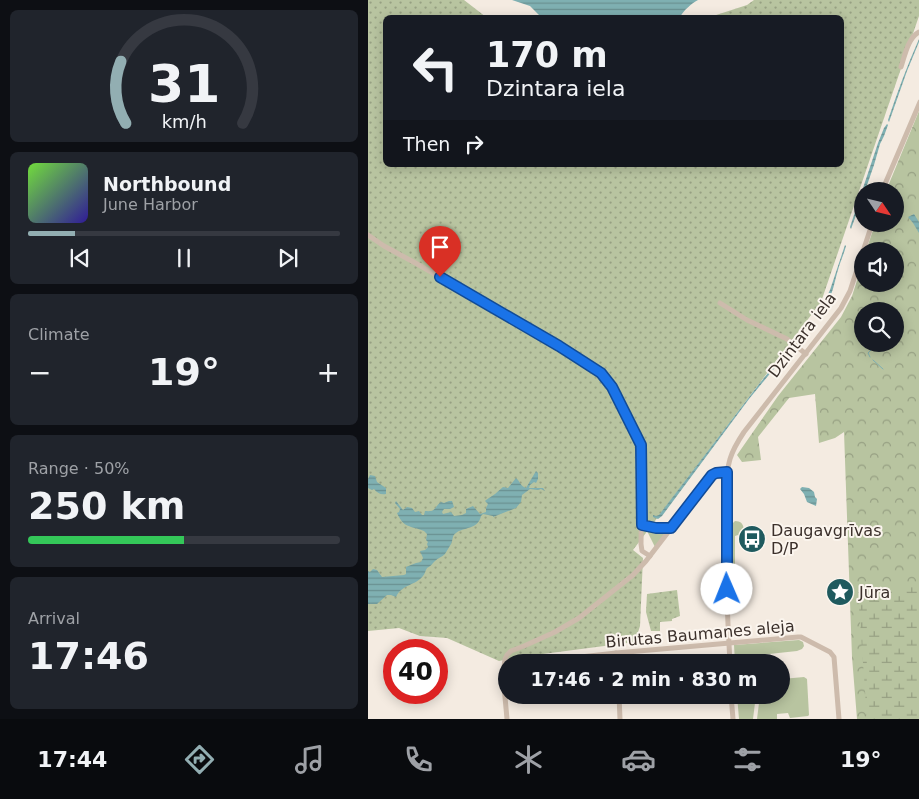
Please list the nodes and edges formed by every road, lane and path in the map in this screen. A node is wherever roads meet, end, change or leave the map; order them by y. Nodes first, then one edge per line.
1 (919, 32) edge
2 (901, 67) dead end
3 (920, 102) edge
4 (886, 182) edge
5 (869, 232) edge
6 (368, 235) edge
7 (720, 303) dead end
8 (806, 354) junction
9 (727, 472) junction
10 (642, 525) junction
11 (671, 528) junction
12 (650, 556) junction
13 (728, 643) junction
14 (616, 653) joint
15 (508, 654) edge
16 (607, 654) edge
17 (729, 654) edge
18 (506, 704) edge
19 (619, 704) edge
20 (732, 704) edge
21 (507, 719) edge
22 (620, 719) edge
23 (733, 719) edge
24 (839, 719) edge

1 - 2 street
3 - 4 street
5 - 8 street, Dzintara iela
6 - 10 street
7 - 8 street
8 - 9 street, Dzintara iela
9 - 11 street
9 - 13 street, Dzintara iela
10 - 11 street
10 - 12 street
11 - 12 street
12 - 15 street
13 - 14 street, Birutas Baumanes aleja
13 - 17 street, Dzintara iela
13 - 24 street, Birutas Baumanes aleja
14 - 16 street, Birutas Baumanes aleja
18 - 21 street
19 - 22 street
20 - 23 street

